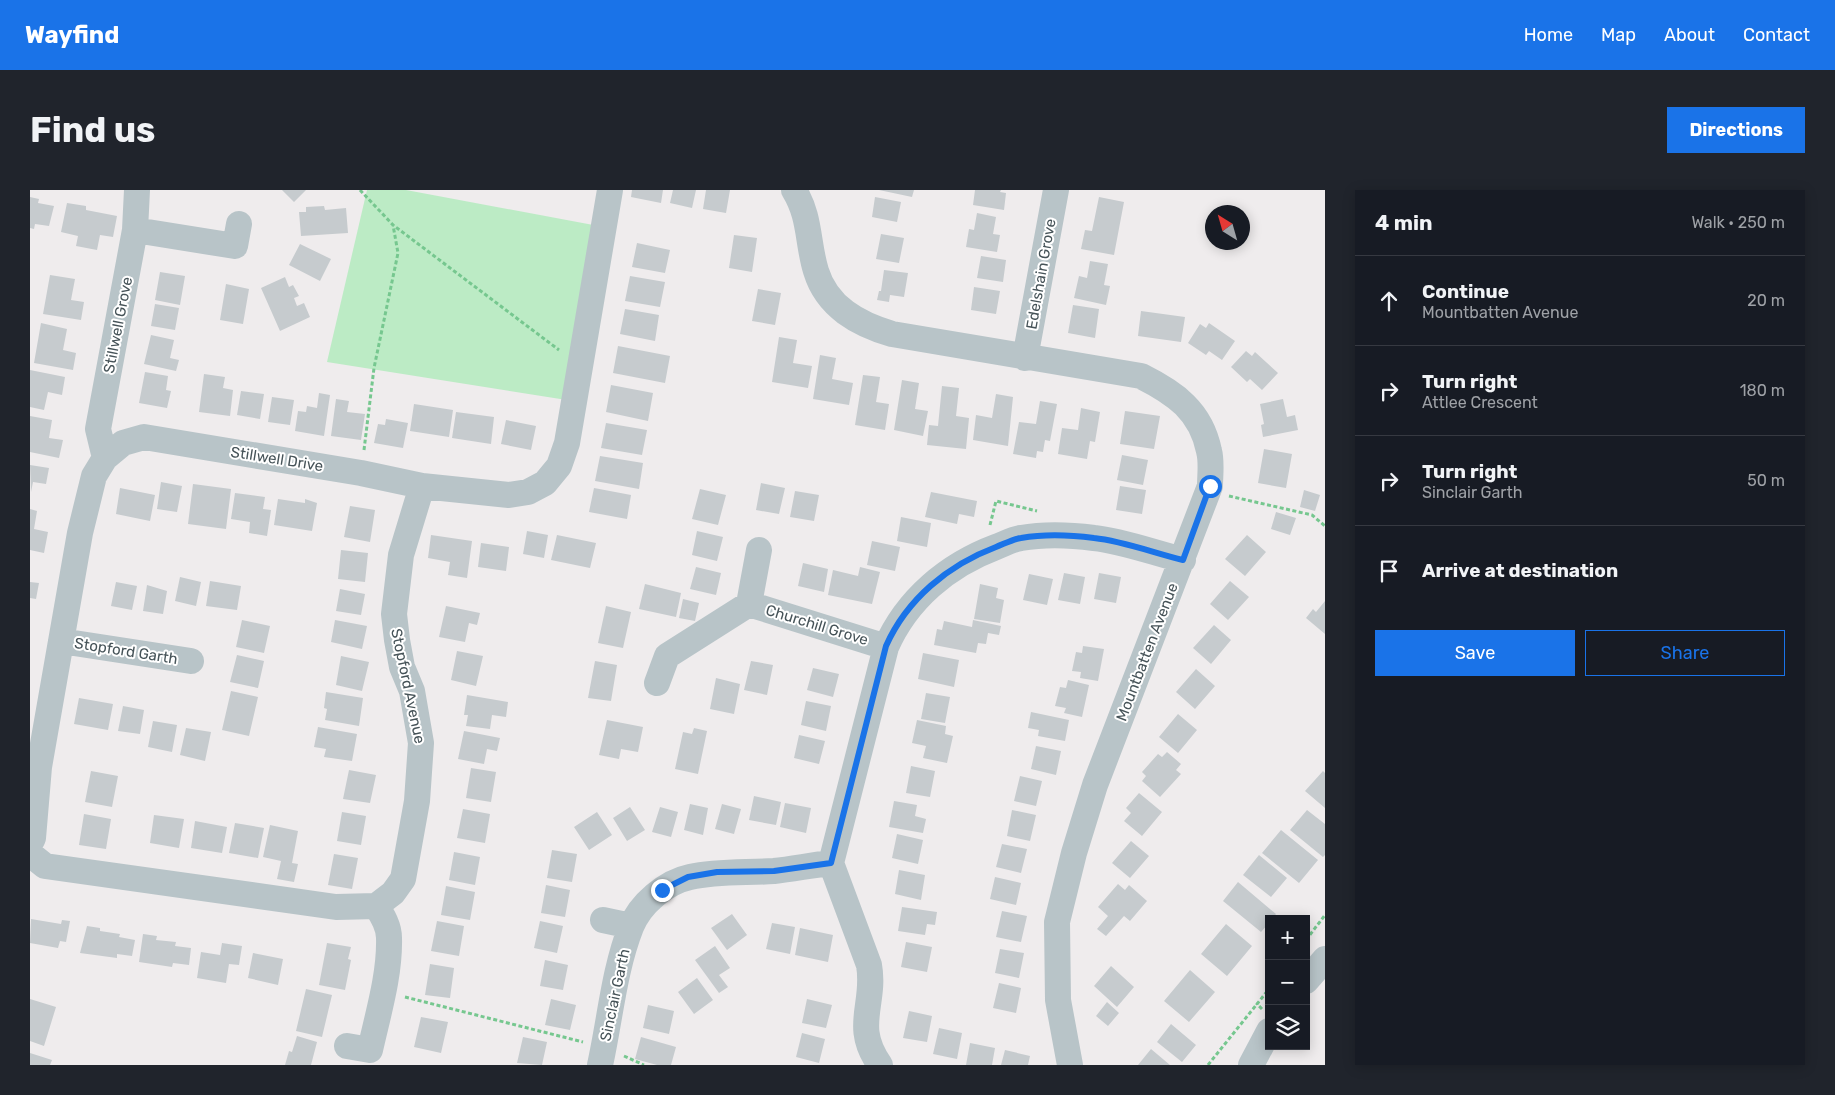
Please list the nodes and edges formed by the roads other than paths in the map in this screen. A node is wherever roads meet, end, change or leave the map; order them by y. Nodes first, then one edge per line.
1 (137, 190) edge
2 (610, 190) edge
3 (794, 190) edge
4 (1056, 190) edge
5 (239, 224) dead end
6 (135, 230) junction
7 (1025, 358) junction
8 (105, 458) junction
9 (422, 486) junction
10 (759, 550) dead end
11 (1183, 560) junction
12 (749, 604) junction
13 (61, 641) junction
14 (886, 646) junction
15 (191, 661) dead end
16 (658, 683) dead end
17 (30, 844) edge
18 (30, 854) edge
19 (831, 863) junction
20 (376, 906) junction
21 (603, 920) dead end
22 (631, 926) junction
23 (1325, 958) edge
24 (1310, 976) edge
25 (1265, 1039) edge
26 (346, 1046) dead end
27 (602, 1056) edge
28 (880, 1065) edge
29 (1070, 1065) edge
30 (1251, 1065) edge

1 - 6 street, Stillwell Grove
2 - 9 street, Stillwell Drive
3 - 7 street, Mountbatten Avenue
4 - 7 street, Edelshain Grove
5 - 6 street
6 - 8 street, Stillwell Grove
7 - 11 street, Mountbatten Avenue
8 - 9 street, Stillwell Drive
8 - 13 street, Stillwell Drive
9 - 20 street, Stopford Avenue
10 - 12 street, Churchill Grove
11 - 14 street
11 - 29 street, Mountbatten Avenue
12 - 14 street, Churchill Grove
12 - 16 street, Churchill Grove
13 - 15 street, Stopford Garth
13 - 17 street, Stillwell Drive
14 - 19 street
18 - 20 street
19 - 22 street, Sinclair Garth
19 - 28 street
20 - 26 street
21 - 22 street
22 - 27 street, Sinclair Garth
23 - 24 street
25 - 30 street

